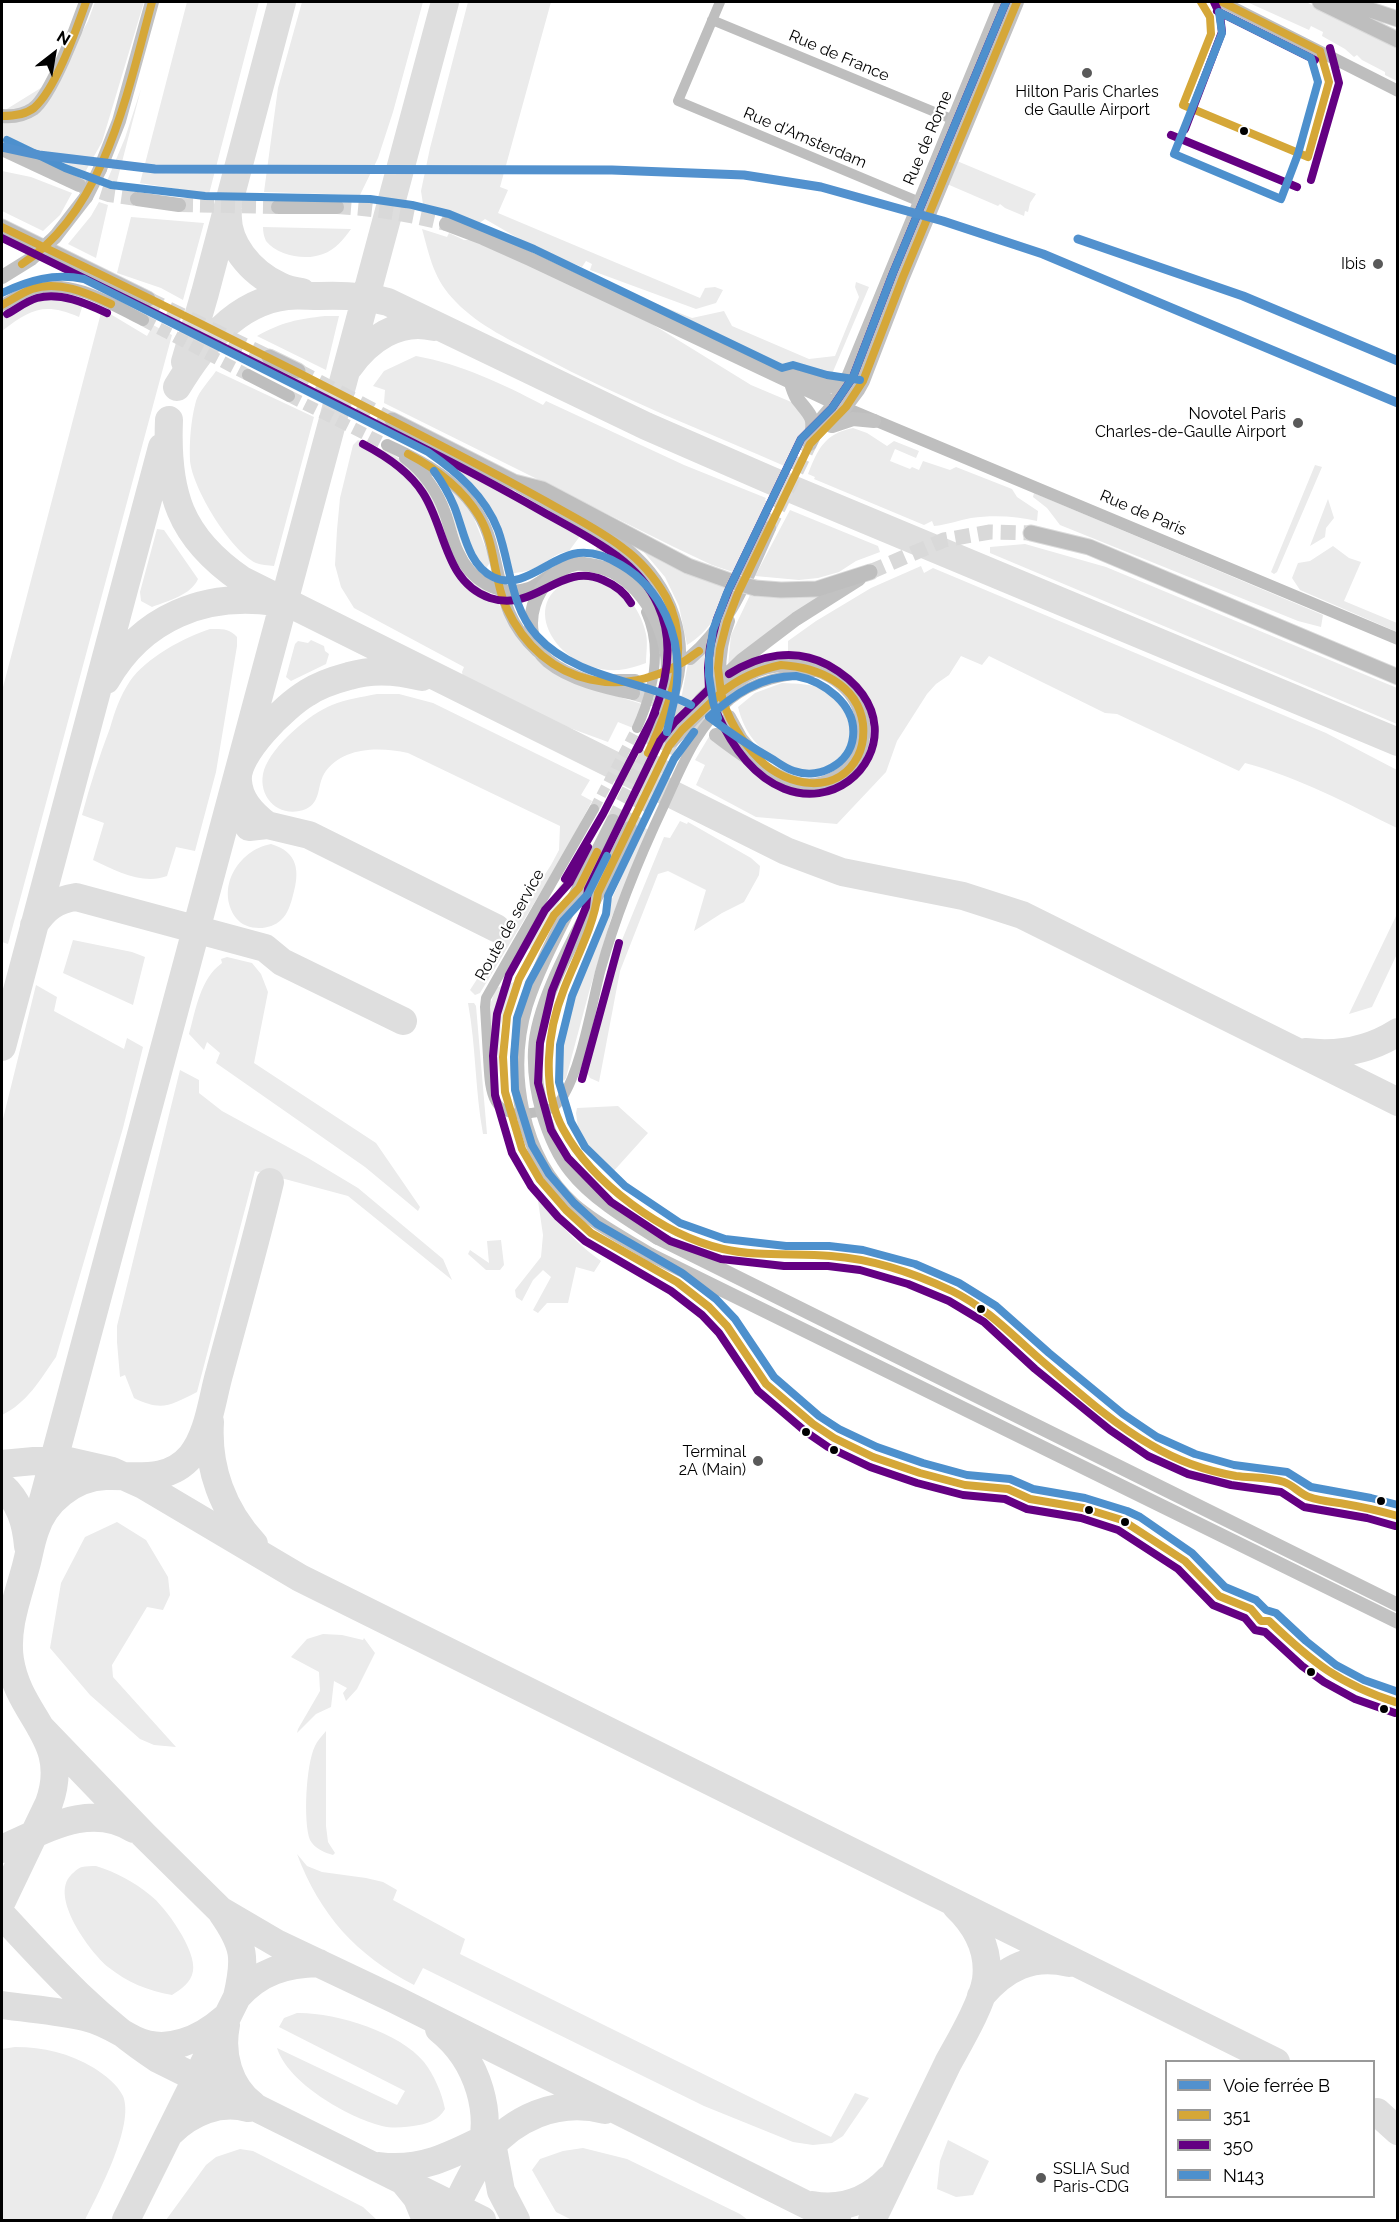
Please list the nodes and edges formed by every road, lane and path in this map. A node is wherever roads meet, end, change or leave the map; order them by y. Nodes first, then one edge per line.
1 (86, 2) edge
2 (152, 2) edge
3 (720, 2) edge
4 (1002, 2) edge
5 (1017, 2) edge
6 (1222, 2) edge
7 (1320, 2) edge
8 (1346, 2) edge
9 (1398, 19) edge
10 (712, 20) junction
11 (1398, 40) edge
12 (1398, 91) edge
13 (2, 116) edge
14 (954, 120) junction
15 (2, 149) edge
16 (82, 191) junction
17 (137, 199) tunnel mouth
18 (920, 202) junction
19 (179, 205) tunnel mouth
20 (278, 207) tunnel mouth
21 (338, 207) tunnel mouth
22 (446, 224) tunnel mouth
23 (2, 227) edge
24 (2, 277) edge
25 (148, 299) tunnel mouth
26 (2, 305) edge
27 (142, 320) tunnel mouth
28 (269, 357) tunnel mouth
29 (298, 371) tunnel mouth
30 (248, 375) tunnel mouth
31 (786, 381) junction
32 (843, 388) junction
33 (858, 390) junction
34 (289, 396) tunnel mouth
35 (840, 406) junction
36 (392, 420) tunnel mouth
37 (874, 421) junction
38 (831, 426) junction
39 (810, 444) junction
40 (513, 482) junction
41 (769, 528) tunnel mouth
42 (1031, 533) tunnel mouth
43 (556, 572) junction
44 (870, 572) joint
45 (634, 587) junction
46 (500, 590) junction
47 (737, 597) junction
48 (1398, 639) edge
49 (690, 658) dead end
50 (547, 660) junction
51 (821, 672) junction
52 (719, 675) dead end
53 (1398, 676) edge
54 (634, 687) tunnel mouth
55 (729, 717) dead end
56 (637, 728) tunnel mouth
57 (716, 735) tunnel mouth
58 (772, 771) junction
59 (594, 809) tunnel mouth
60 (613, 821) tunnel mouth
61 (630, 828) tunnel mouth
62 (1398, 1605) edge
63 (1398, 1622) edge

1 - 13 main road
2 - 16 main road, bridge
3 - 10 street
4 - 14 main road, Rue de Rome
5 - 33 main road, Rue de Rome
6 - 12 street
7 - 11 main road
8 - 9 main road
10 - 14 street, Rue de France
10 - 18 street, Rue d'Amsterdam
14 - 18 main road, Rue de Rome
15 - 16 main road
16 - 24 main road, bridge
17 - 19 main road
18 - 32 main road, Rue de Rome
20 - 21 main road
22 - 31 main road
23 - 25 main road
26 - 27 street
28 - 29 main road
30 - 34 street
31 - 32 main road
31 - 35 main road
31 - 39 main road
32 - 33 main road
32 - 35 main road, Rue de Rome
33 - 35 main road, Rue de Rome
35 - 37 street, Rue de Paris
35 - 38 main road, Rue de Paris
35 - 39 main road
36 - 40 main road
37 - 38 main road, Rue de Paris
37 - 48 street, Rue de Paris
38 - 39 main road, Rue de Paris
40 - 44 main road, bridge
40 - 45 main road
41 - 47 main road
42 - 53 main road
43 - 45 main road
43 - 46 street
43 - 50 main road
44 - 51 main road
45 - 56 street
46 - 46 street
46 - 50 street
47 - 49 main road
47 - 52 main road
50 - 54 main road
51 - 58 main road
51 - 59 street, Route de service
55 - 58 main road
57 - 58 main road
60 - 63 main road, bridge
61 - 62 main road, bridge

